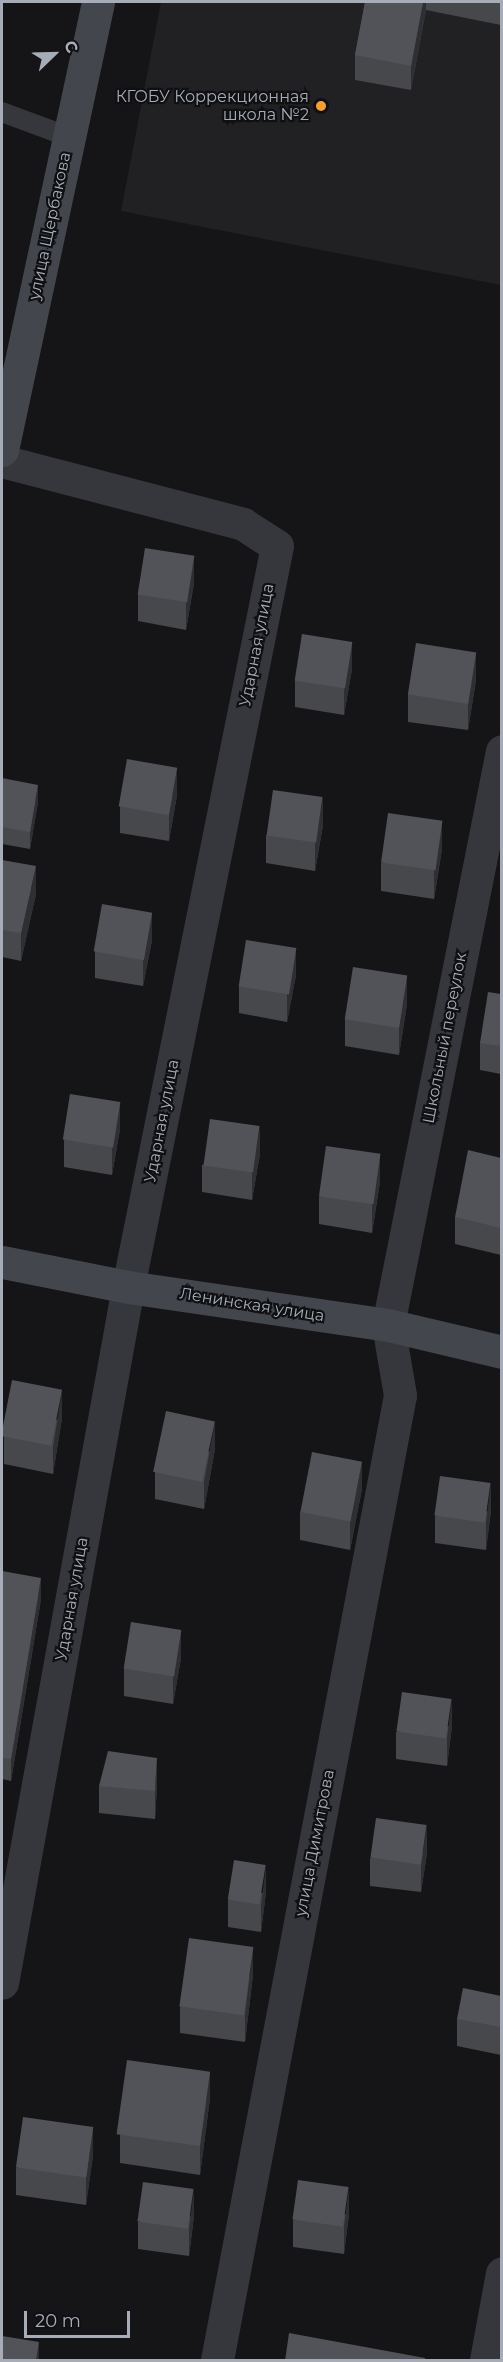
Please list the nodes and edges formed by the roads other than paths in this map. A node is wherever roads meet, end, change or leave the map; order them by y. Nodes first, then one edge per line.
1 (98, 2) edge
2 (2, 112) edge
3 (69, 137) junction
4 (2, 450) edge
5 (2, 461) edge
6 (501, 751) edge
7 (2, 1262) edge
8 (128, 1287) junction
9 (388, 1326) junction
10 (501, 1352) edge
11 (2, 1983) edge
12 (501, 2273) edge
13 (217, 2361) edge
14 (486, 2361) edge

1 - 3 main road, улица Щербакова
2 - 3 lane
3 - 4 main road, улица Щербакова
5 - 8 street, Ударная улица
6 - 9 street, Школьный переулок
7 - 8 main road, Ленинская улица
8 - 9 main road, Ленинская улица
8 - 11 street, Ударная улица
9 - 10 main road, Ленинская улица
9 - 13 street, улица Димитрова
12 - 14 street

